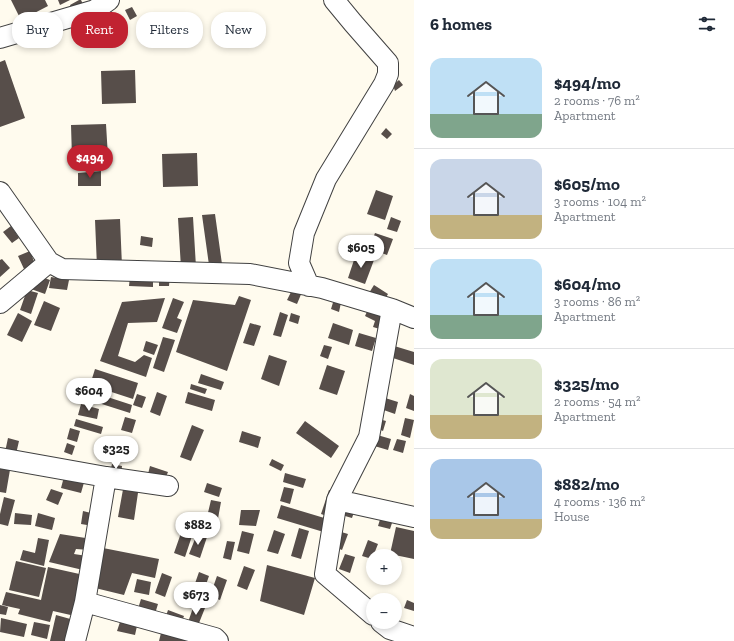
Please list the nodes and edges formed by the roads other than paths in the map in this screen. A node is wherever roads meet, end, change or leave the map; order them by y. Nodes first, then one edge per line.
1 (109, 0) edge
2 (334, 0) edge
3 (0, 38) edge
4 (0, 192) edge
5 (48, 262) junction
6 (309, 286) junction
7 (0, 303) edge
8 (392, 309) junction
9 (414, 318) edge
10 (0, 458) edge
11 (106, 477) junction
12 (168, 486) dead end
13 (337, 500) junction
14 (414, 517) edge
15 (85, 602) junction
16 (366, 609) edge
17 (390, 629) edge
18 (414, 637) edge
19 (75, 641) edge
20 (218, 641) edge

1 - 3 street
2 - 6 street
4 - 5 street
5 - 6 street
5 - 7 street
6 - 8 street
8 - 9 street
8 - 13 street
10 - 11 street
11 - 12 street
11 - 15 street
13 - 14 street
13 - 16 street
15 - 19 street
15 - 20 street
17 - 18 street

